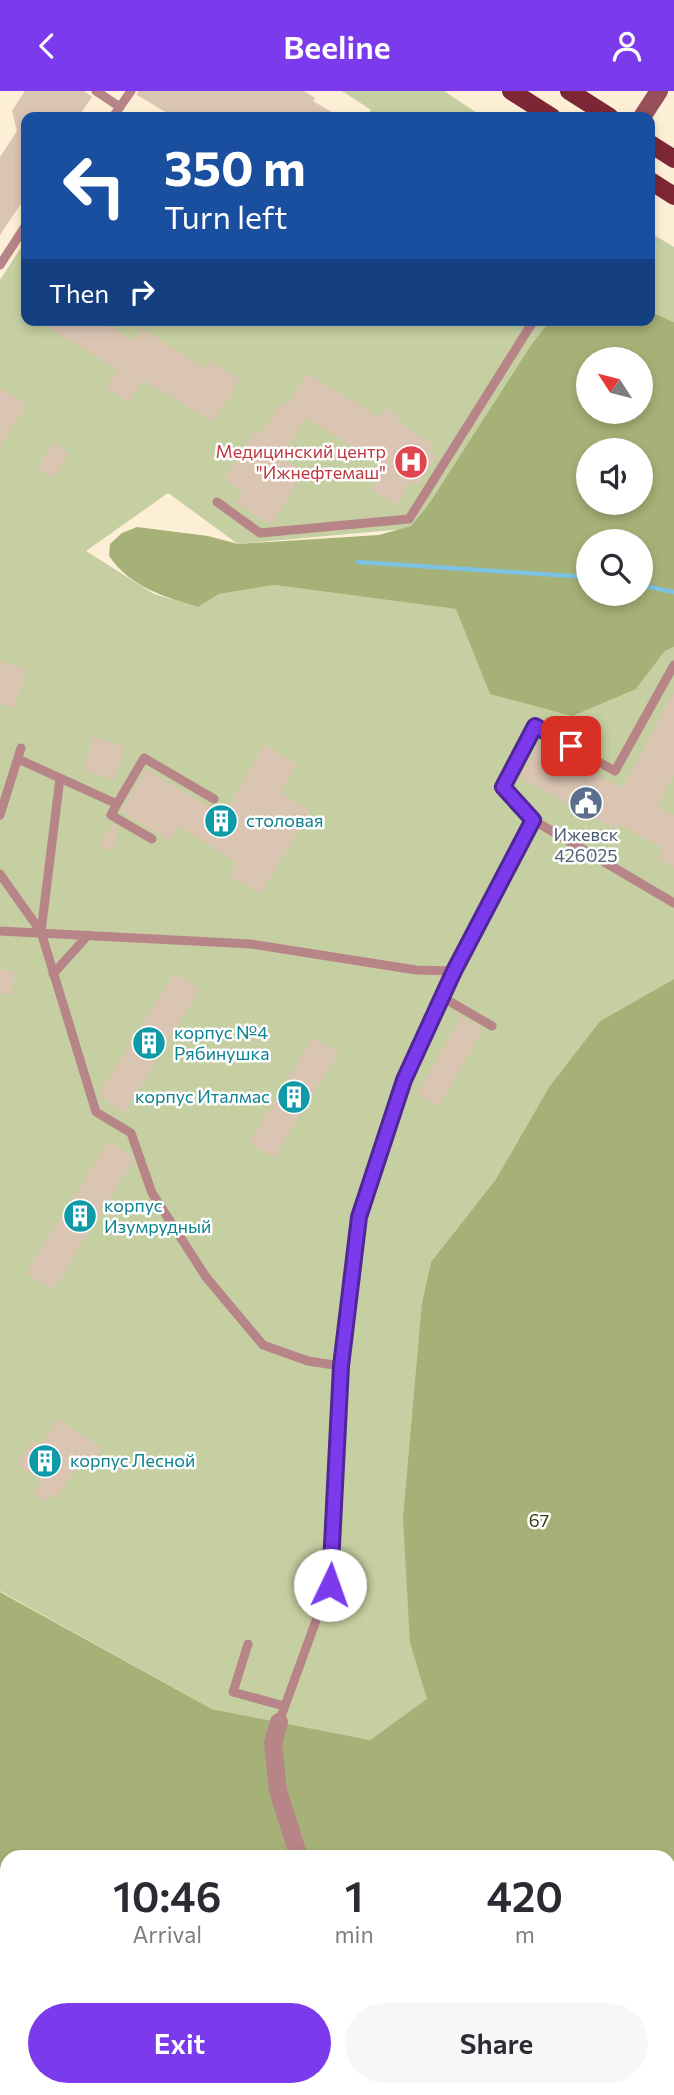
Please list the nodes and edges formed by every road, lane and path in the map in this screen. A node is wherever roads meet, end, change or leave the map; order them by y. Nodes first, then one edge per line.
1 (96, 91) edge
2 (131, 91) edge
3 (569, 91) edge
4 (658, 92) edge
5 (510, 93) edge
6 (120, 107) junction
7 (116, 112) edge
8 (543, 112) edge
9 (602, 112) edge
10 (645, 112) edge
11 (655, 147) edge
12 (674, 159) edge
13 (655, 184) edge
14 (674, 196) edge
15 (21, 233) edge
16 (0, 265) edge
17 (530, 326) edge
18 (217, 502) dead end
19 (674, 665) edge
20 (21, 748) dead end
21 (18, 759) junction
22 (60, 778) junction
23 (214, 799) dead end
24 (117, 804) junction
25 (0, 815) edge
26 (533, 820) junction
27 (152, 839) dead end
28 (0, 874) edge
29 (674, 903) edge
30 (0, 931) edge
31 (41, 932) junction
32 (88, 935) junction
33 (454, 971) junction
34 (53, 974) junction
35 (442, 997) junction
36 (492, 1026) dead end
37 (341, 1366) junction
38 (248, 1644) dead end
39 (281, 1714) junction
40 (297, 1850) edge

1 - 6 lane
2 - 6 lane
3 - 9 main road
4 - 10 main road
5 - 8 main road
6 - 7 lane
11 - 12 main road
13 - 14 main road
15 - 16 lane
17 - 18 lane
19 - 26 lane
20 - 21 lane
21 - 22 lane
21 - 25 lane
22 - 24 lane
22 - 31 lane
23 - 24 lane
24 - 27 lane
26 - 29 lane
26 - 33 lane
28 - 31 lane
30 - 31 lane
31 - 32 lane
31 - 34 lane
32 - 33 lane
32 - 34 lane
33 - 35 lane
34 - 37 lane
35 - 36 lane
35 - 37 lane
37 - 39 lane
38 - 39 lane
39 - 40 street

